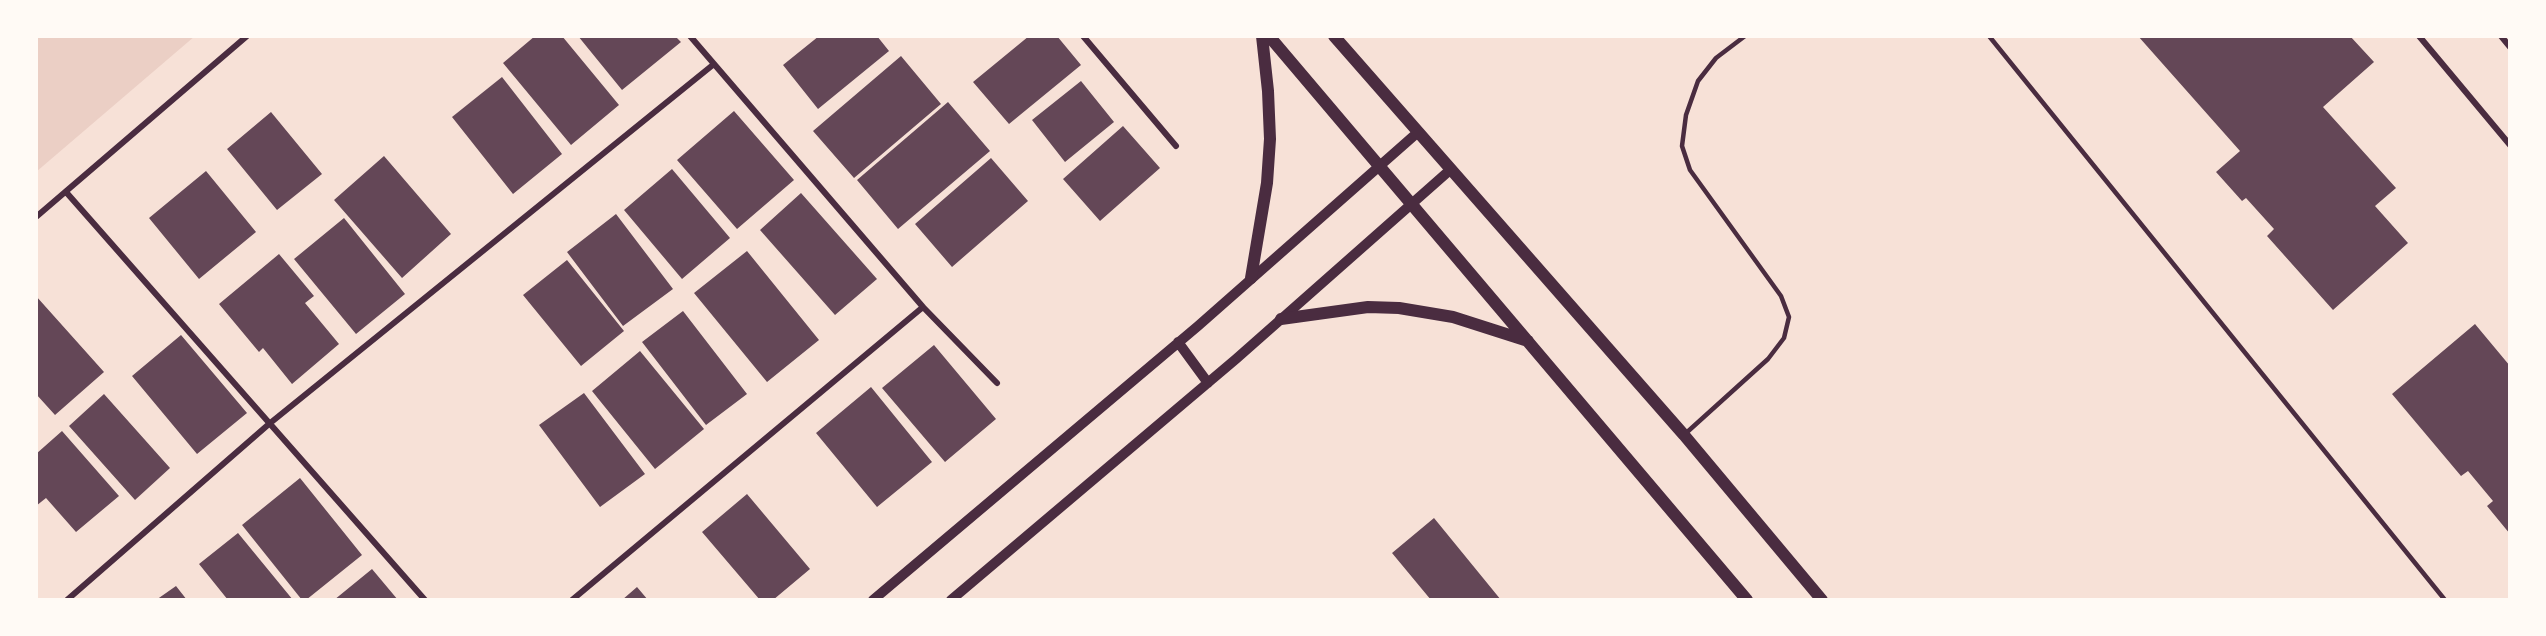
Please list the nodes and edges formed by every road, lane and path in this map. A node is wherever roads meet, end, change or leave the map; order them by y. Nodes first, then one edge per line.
1 (247, 36) edge
2 (690, 36) edge
3 (1083, 36) edge
4 (1262, 36) edge
5 (1269, 36) edge
6 (1334, 36) edge
7 (1745, 36) edge
8 (1989, 36) edge
9 (2419, 36) edge
10 (2501, 36) edge
11 (2510, 47) edge
12 (714, 64) junction
13 (1417, 133) junction
14 (2510, 145) edge
15 (1176, 146) dead end
16 (1380, 165) junction
17 (1450, 170) junction
18 (66, 192) junction
19 (1412, 204) junction
20 (36, 217) edge
21 (1251, 278) junction
22 (923, 307) junction
23 (1281, 319) junction
24 (1178, 342) junction
25 (1529, 342) junction
26 (997, 383) dead end
27 (1208, 383) junction
28 (269, 424) junction
29 (1684, 435) junction
30 (67, 600) edge
31 (425, 600) edge
32 (573, 600) edge
33 (873, 600) edge
34 (951, 600) edge
35 (1747, 600) edge
36 (1822, 600) edge
37 (2445, 600) edge

1 - 18 street
2 - 12 street
3 - 15 street
4 - 21 main road
5 - 16 main road
6 - 13 main road
7 - 29 lane
8 - 37 lane
9 - 14 street
10 - 11 street
12 - 22 street
12 - 28 street
13 - 16 street
13 - 17 main road
16 - 19 main road
16 - 21 street
17 - 19 street
17 - 29 main road
18 - 20 street
18 - 28 street
19 - 23 street
19 - 25 main road
21 - 24 street
22 - 26 street
22 - 32 street
23 - 25 main road
23 - 27 street
24 - 27 street
24 - 33 street
25 - 35 main road
27 - 34 street
28 - 30 street
28 - 31 street
29 - 36 main road

